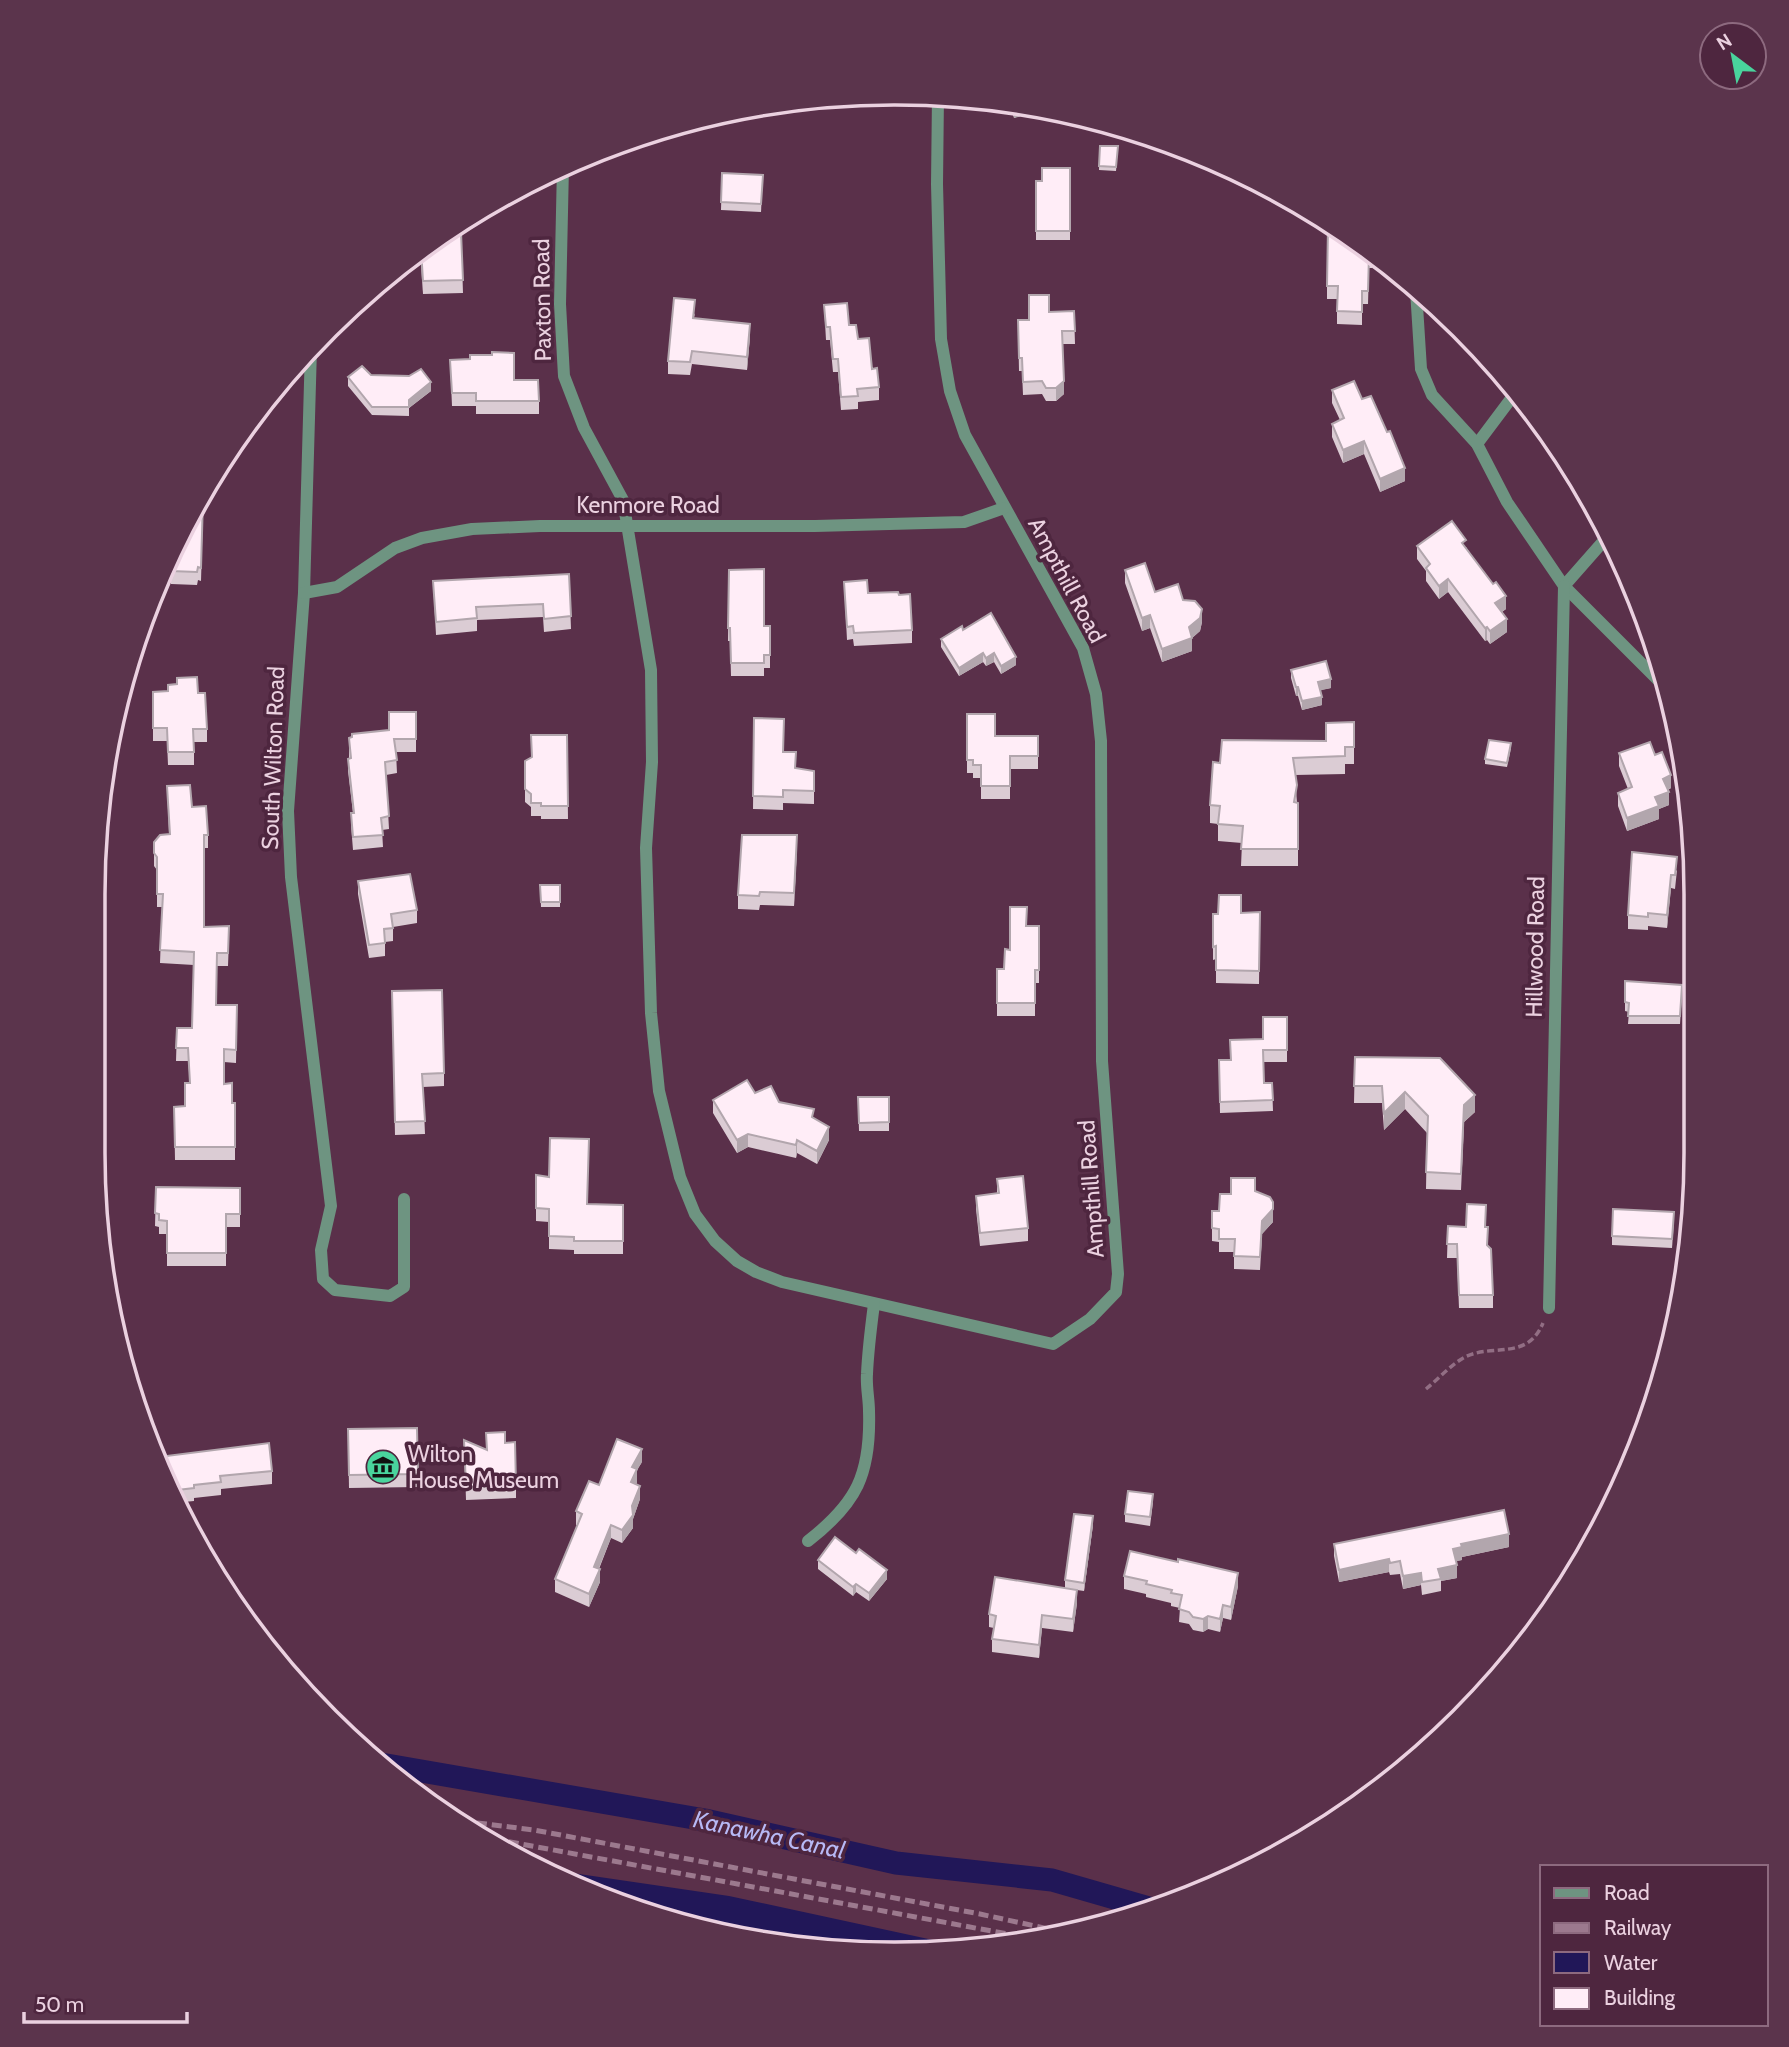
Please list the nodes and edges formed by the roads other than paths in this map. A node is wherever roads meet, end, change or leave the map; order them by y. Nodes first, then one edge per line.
1 (938, 107) edge
2 (563, 178) edge
3 (1417, 303) edge
4 (311, 364) edge
5 (1510, 400) edge
6 (1477, 444) junction
7 (1004, 508) junction
8 (627, 525) junction
9 (1602, 543) edge
10 (1564, 586) junction
11 (304, 593) junction
12 (652, 670) joint
13 (1652, 674) edge
14 (404, 1199) dead end
15 (874, 1304) junction
16 (1549, 1308) road end
17 (808, 1541) dead end

1 - 7 street, Ampthill Road
2 - 8 street, Paxton Road
3 - 6 street
4 - 11 street, South Wilton Road
5 - 6 street
6 - 10 street
7 - 8 street, Kenmore Road
7 - 15 street, Ampthill Road
8 - 11 street, Kenmore Road
8 - 12 street, Paxton Road
9 - 10 street
10 - 13 street
10 - 16 street, Hillwood Road
11 - 14 street, South Wilton Road
12 - 15 street, Ampthill Road
15 - 17 street

